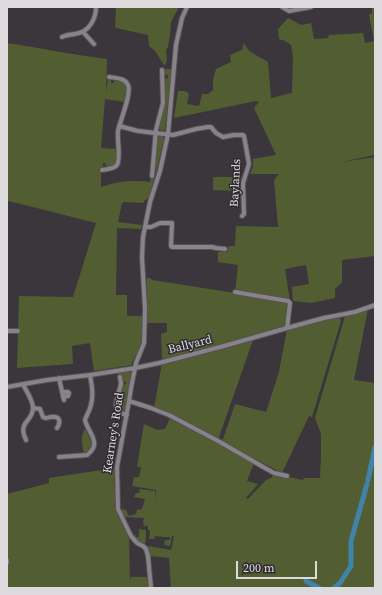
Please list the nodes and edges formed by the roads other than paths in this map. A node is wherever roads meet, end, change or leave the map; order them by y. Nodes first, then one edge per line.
1 (96, 7) edge
2 (187, 7) edge
3 (282, 7) edge
4 (311, 7) edge
5 (83, 32) junction
6 (62, 37) dead end
7 (94, 44) dead end
8 (162, 70) dead end
9 (109, 77) dead end
10 (119, 126) junction
11 (156, 133) junction
12 (168, 134) junction
13 (104, 168) dead end
14 (152, 176) dead end
15 (242, 216) dead end
16 (172, 223) junction
17 (177, 223) dead end
18 (145, 227) junction
19 (225, 249) dead end
20 (235, 292) dead end
21 (375, 306) edge
22 (288, 328) junction
23 (7, 331) edge
24 (18, 332) dead end
25 (135, 368) junction
26 (90, 375) junction
27 (120, 377) dead end
28 (60, 378) junction
29 (23, 384) junction
30 (7, 386) edge
31 (63, 399) dead end
32 (130, 402) junction
33 (33, 408) junction
34 (127, 415) junction
35 (57, 428) dead end
36 (24, 440) dead end
37 (58, 457) dead end
38 (287, 476) dead end
39 (151, 588) edge

1 - 5 street
2 - 12 street, Kearney's Road
3 - 4 street
5 - 6 street
5 - 7 street
8 - 11 street
9 - 10 street
10 - 11 street
10 - 13 street
11 - 12 street
11 - 14 street
12 - 15 street, Baylands
12 - 18 street, Kearney's Road
16 - 17 street
16 - 18 street
16 - 19 street
18 - 25 street, Kearney's Road
20 - 22 street
21 - 22 street, Ballyard
22 - 25 street, Ballyard
23 - 24 street
25 - 26 street, Ballyard
25 - 32 street, Kearney's Road
26 - 28 street, Ballyard
26 - 37 street
27 - 34 street
28 - 29 street, Ballyard
28 - 31 street
29 - 30 street, Ballyard
29 - 33 street
32 - 34 street, Kearney's Road
32 - 38 street
33 - 35 street
33 - 36 street
34 - 39 street, Kearney's Road

